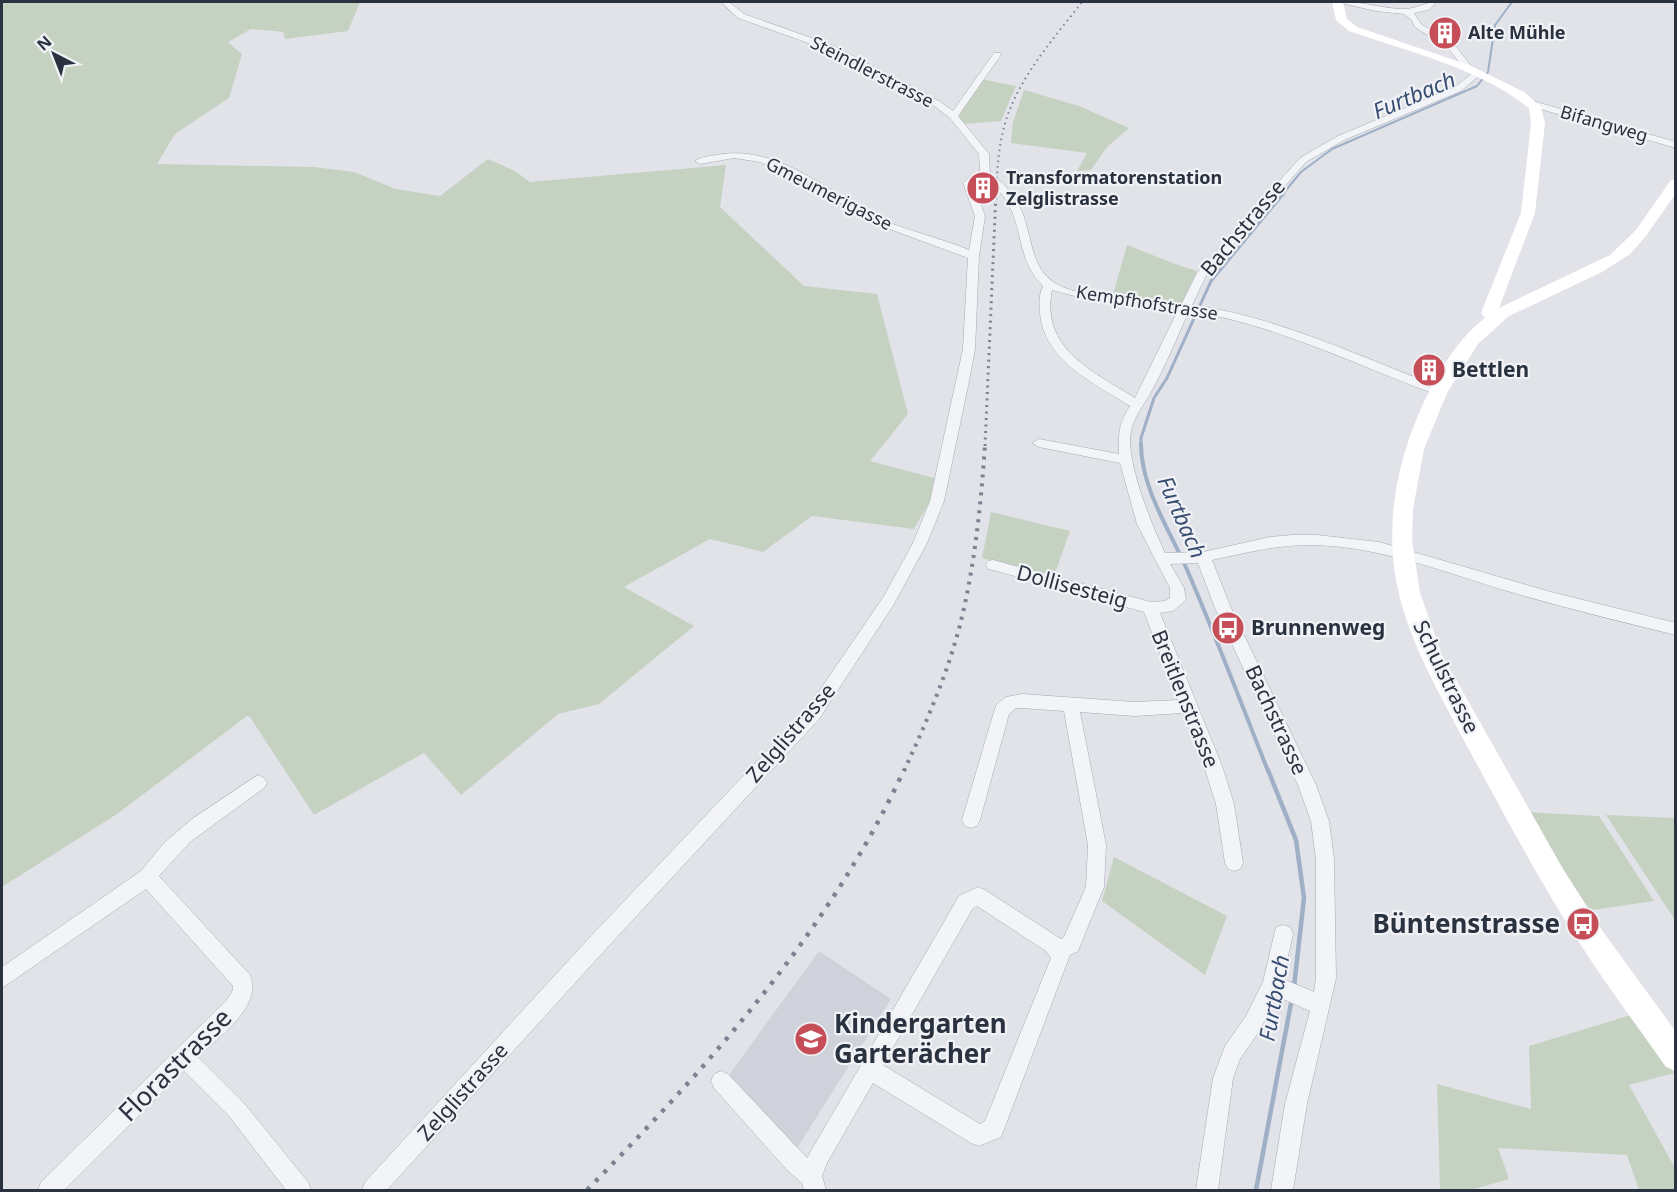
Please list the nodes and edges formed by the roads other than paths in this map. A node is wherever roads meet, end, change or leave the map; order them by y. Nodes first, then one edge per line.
1 (725, 2) edge
2 (1339, 2) edge
3 (1434, 2) edge
4 (1407, 12) junction
5 (997, 56) dead end
6 (1478, 74) junction
7 (1533, 104) junction
8 (953, 116) junction
9 (1676, 145) edge
10 (700, 161) dead end
11 (985, 175) junction
12 (1676, 183) edge
13 (975, 249) junction
14 (1050, 285) junction
15 (1187, 307) junction
16 (1494, 318) junction
17 (1439, 392) junction
18 (1136, 404) junction
19 (1039, 443) dead end
20 (1126, 460) junction
21 (1403, 554) junction
22 (1197, 557) junction
23 (1164, 559) junction
24 (993, 565) dead end
25 (1151, 608) junction
26 (1676, 629) edge
27 (1071, 705) junction
28 (1188, 706) junction
29 (258, 783) dead end
30 (971, 820) dead end
31 (1234, 862) dead end
32 (147, 877) junction
33 (1283, 934) dead end
34 (1058, 951) junction
35 (2, 978) edge
36 (1276, 986) junction
37 (1315, 1003) junction
38 (184, 1057) junction
39 (1676, 1057) edge
40 (869, 1069) junction
41 (721, 1081) dead end
42 (813, 1183) edge
43 (49, 1191) edge
44 (300, 1191) edge
45 (373, 1191) edge
46 (1207, 1191) edge
47 (1282, 1191) edge

1 - 8 street, Steindlerstrasse
2 - 4 street
2 - 6 street
3 - 4 street
4 - 6 street
5 - 8 street
6 - 7 street
6 - 15 street, Bachstrasse
7 - 9 street, Bifangweg
7 - 16 street
8 - 11 street
10 - 13 street, Gmeumerigasse
11 - 13 street, Zelglistrasse
11 - 14 street, Kempfhofstrasse
12 - 16 street, Schulstrasse
13 - 45 street, Zelglistrasse
14 - 15 street, Kempfhofstrasse
14 - 18 street
15 - 17 street, Kempfhofstrasse
15 - 18 street, Bachstrasse
16 - 17 street, Schulstrasse
17 - 21 street, Schulstrasse
18 - 20 street, Bachstrasse
19 - 20 street
20 - 23 street, Bachstrasse
21 - 22 street
21 - 26 street
21 - 39 street, Schulstrasse
22 - 23 street
22 - 37 street, Bachstrasse
23 - 25 street, Breitlenstrasse
24 - 25 street, Dollisesteig
25 - 28 street, Breitlenstrasse
27 - 28 street
27 - 30 street
27 - 34 street
28 - 31 street, Breitlenstrasse
29 - 32 street
32 - 35 street
32 - 38 street, Florastrasse
33 - 36 street
34 - 40 street
34 - 40 street
36 - 37 street
36 - 46 street
37 - 47 street, Bachstrasse
38 - 43 street, Florastrasse
38 - 44 street
40 - 42 street
41 - 42 street

